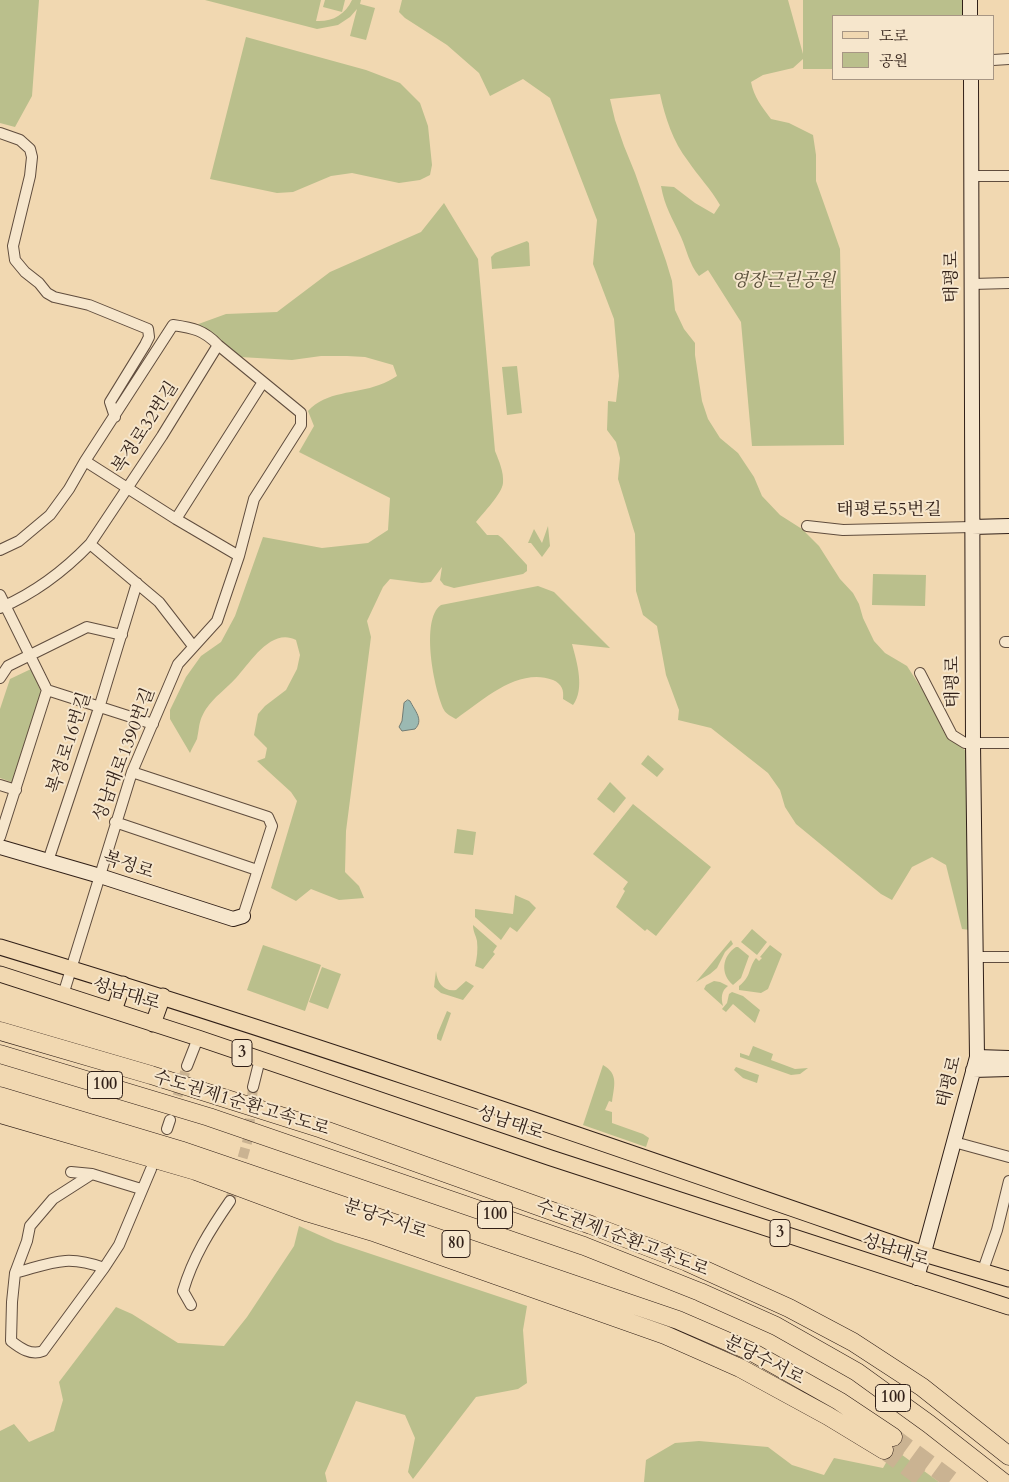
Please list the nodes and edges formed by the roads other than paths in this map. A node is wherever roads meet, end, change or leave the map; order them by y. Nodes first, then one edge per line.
1 (970, 0) edge
2 (970, 15) edge
3 (1009, 59) edge
4 (994, 60) edge
5 (971, 80) edge
6 (0, 133) edge
7 (971, 176) junction
8 (1009, 176) edge
9 (1009, 283) edge
10 (972, 284) junction
11 (173, 325) joint
12 (218, 345) junction
13 (263, 382) junction
14 (115, 417) junction
15 (85, 461) junction
16 (127, 488) junction
17 (176, 519) junction
18 (807, 526) dead end
19 (1009, 526) edge
20 (972, 527) junction
21 (90, 544) junction
22 (0, 550) edge
23 (239, 556) junction
24 (137, 583) junction
25 (0, 595) edge
26 (3, 607) edge
27 (122, 635) junction
28 (193, 646) junction
29 (30, 655) junction
30 (920, 673) dead end
31 (0, 678) edge
32 (47, 690) junction
33 (99, 708) junction
34 (153, 724) junction
35 (1009, 743) edge
36 (973, 744) junction
37 (132, 772) junction
38 (0, 785) edge
39 (16, 790) junction
40 (115, 822) junction
41 (0, 837) edge
42 (0, 847) edge
43 (48, 861) junction
44 (257, 870) junction
45 (100, 876) junction
46 (243, 916) joint
47 (0, 947) edge
48 (976, 957) junction
49 (1009, 957) edge
50 (72, 968) junction
51 (0, 974) edge
52 (123, 984) junction
53 (63, 995) junction
54 (163, 996) junction
55 (114, 1011) junction
56 (153, 1024) junction
57 (0, 1031) edge
58 (198, 1038) junction
59 (0, 1054) edge
60 (1009, 1058) edge
61 (260, 1059) junction
62 (975, 1064) junction
63 (187, 1066) tunnel mouth
64 (1009, 1069) edge
65 (253, 1087) tunnel mouth
66 (0, 1096) edge
67 (0, 1114) edge
68 (954, 1142) junction
69 (1009, 1157) edge
70 (150, 1169) dead end
71 (71, 1172) dead end
72 (92, 1174) junction
73 (710, 1181) junction
74 (1009, 1181) edge
75 (141, 1189) junction
76 (230, 1201) tunnel mouth
77 (701, 1207) junction
78 (924, 1254) junction
79 (104, 1268) junction
80 (983, 1270) junction
81 (15, 1273) junction
82 (917, 1278) junction
83 (1009, 1278) edge
84 (190, 1305) dead end
85 (1009, 1307) edge
86 (1009, 1456) edge
87 (1003, 1482) edge

1 - 2 main road
3 - 4 street
5 - 7 main road, 태평로
6 - 14 street
7 - 8 street
7 - 10 main road, 태평로
9 - 10 street
10 - 20 main road, 태평로
11 - 12 street, 성남대로1390번길
11 - 14 street, 복정로32번길
12 - 13 street, 성남대로1390번길
12 - 16 street, 복정로32번길
13 - 17 street
13 - 23 street, 성남대로1390번길
14 - 15 street, 복정로32번길
15 - 16 street, 복정로32번길
15 - 22 street, 복정로32번길
16 - 17 street
16 - 21 street
17 - 23 street
18 - 20 street, 태평로55번길
19 - 20 main road
20 - 36 main road, 태평로
21 - 24 street
21 - 26 street
23 - 28 street, 성남대로1390번길
24 - 27 street, 복정로16번길
24 - 28 street
25 - 26 street
26 - 29 street
27 - 29 street
27 - 33 street, 복정로16번길
28 - 34 street, 성남대로1390번길
29 - 31 street
29 - 32 street
30 - 36 street
32 - 33 street
32 - 39 street
33 - 34 street
33 - 43 street, 복정로16번길
34 - 37 street, 성남대로1390번길
35 - 36 street
36 - 48 main road, 태평로
37 - 40 street, 성남대로1390번길
37 - 44 street
38 - 39 street
39 - 41 street
40 - 44 street
40 - 45 street, 성남대로1390번길
42 - 43 main road, 복정로
43 - 45 main road, 복정로
44 - 46 street
45 - 46 main road, 복정로
45 - 50 street, 성남대로1390번길
47 - 50 main road, 성남대로 / 3
48 - 49 street
48 - 62 main road, 태평로
50 - 52 main road, 성남대로 / 3
50 - 53 street, 성남대로1390번길
51 - 53 main road, 성남대로 / 3
52 - 54 main road, 성남대로 / 3
52 - 55 main road
53 - 55 main road, 성남대로 / 3
54 - 56 main road
54 - 73 main road, 성남대로 / 3
55 - 56 main road, 성남대로 / 3
56 - 58 main road, 성남대로 / 3
57 - 86 highway, 수도권제1순환고속도로 / 100
58 - 61 main road, 성남대로 / 3
58 - 63 street
59 - 87 highway, 수도권제1순환고속도로 / 100
60 - 62 main road
61 - 65 street
61 - 77 main road, 성남대로 / 3
62 - 64 main road
62 - 68 main road, 태평로
66 - 67 highway, 분당수서로 / 80
68 - 69 street
68 - 78 main road, 태평로
70 - 75 street
71 - 72 street
72 - 75 street
72 - 81 street
73 - 77 main road
73 - 78 main road, 성남대로 / 3
74 - 80 street
75 - 79 street
76 - 84 street
77 - 82 main road, 성남대로 / 3
78 - 80 main road, 성남대로 / 3
78 - 82 main road, 태평로
79 - 81 street
79 - 81 street
80 - 83 main road, 성남대로 / 3
82 - 85 main road, 성남대로 / 3

